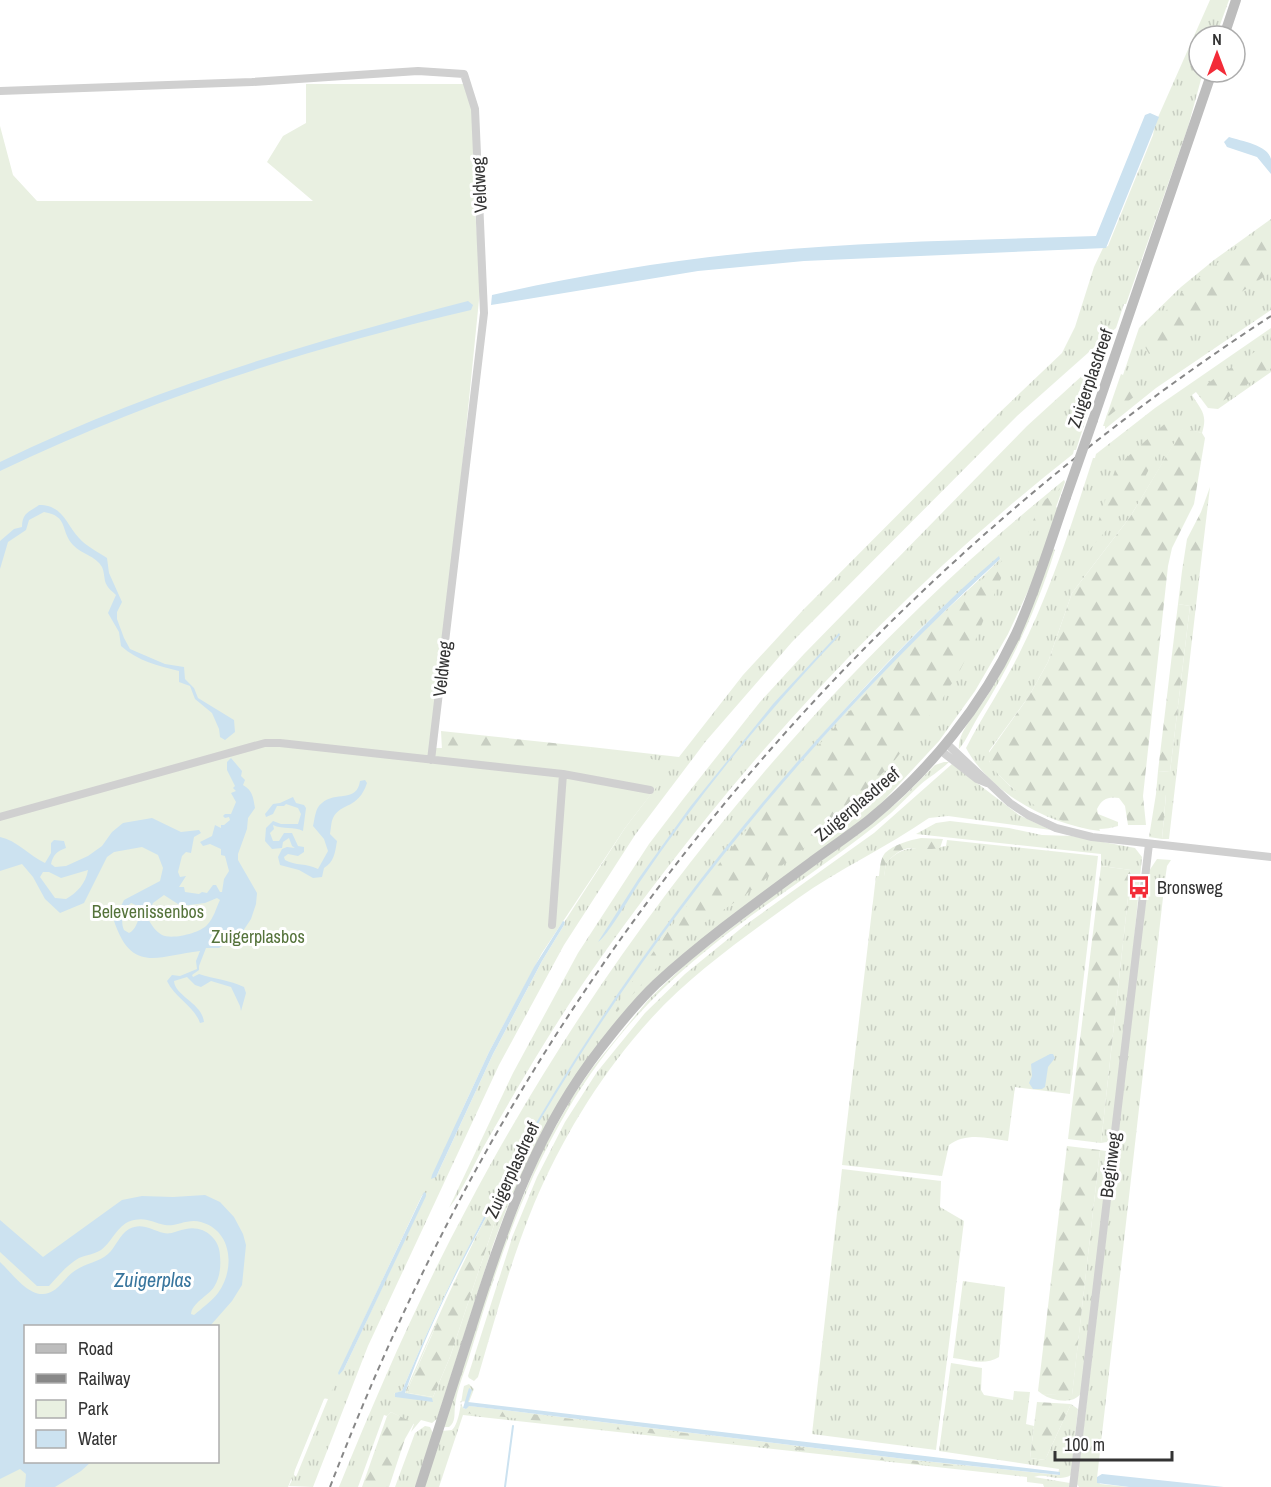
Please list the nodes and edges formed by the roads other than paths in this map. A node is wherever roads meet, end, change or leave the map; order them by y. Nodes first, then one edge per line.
1 (1236, 0) edge
2 (1228, 24) edge
3 (1208, 84) edge
4 (0, 91) edge
5 (943, 746) junction
6 (431, 760) junction
7 (563, 774) junction
8 (650, 790) dead end
9 (0, 817) edge
10 (1149, 844) junction
11 (1271, 858) edge
12 (552, 925) dead end
13 (420, 1487) edge
14 (1073, 1487) edge

1 - 2 main road
3 - 5 main road, Zuigerplasdreef, bridge
4 - 6 street, Veldweg
5 - 10 street
5 - 13 main road, Zuigerplasdreef
6 - 7 street
6 - 9 street
7 - 8 street
7 - 12 street
10 - 11 street
10 - 14 street, Beginweg

